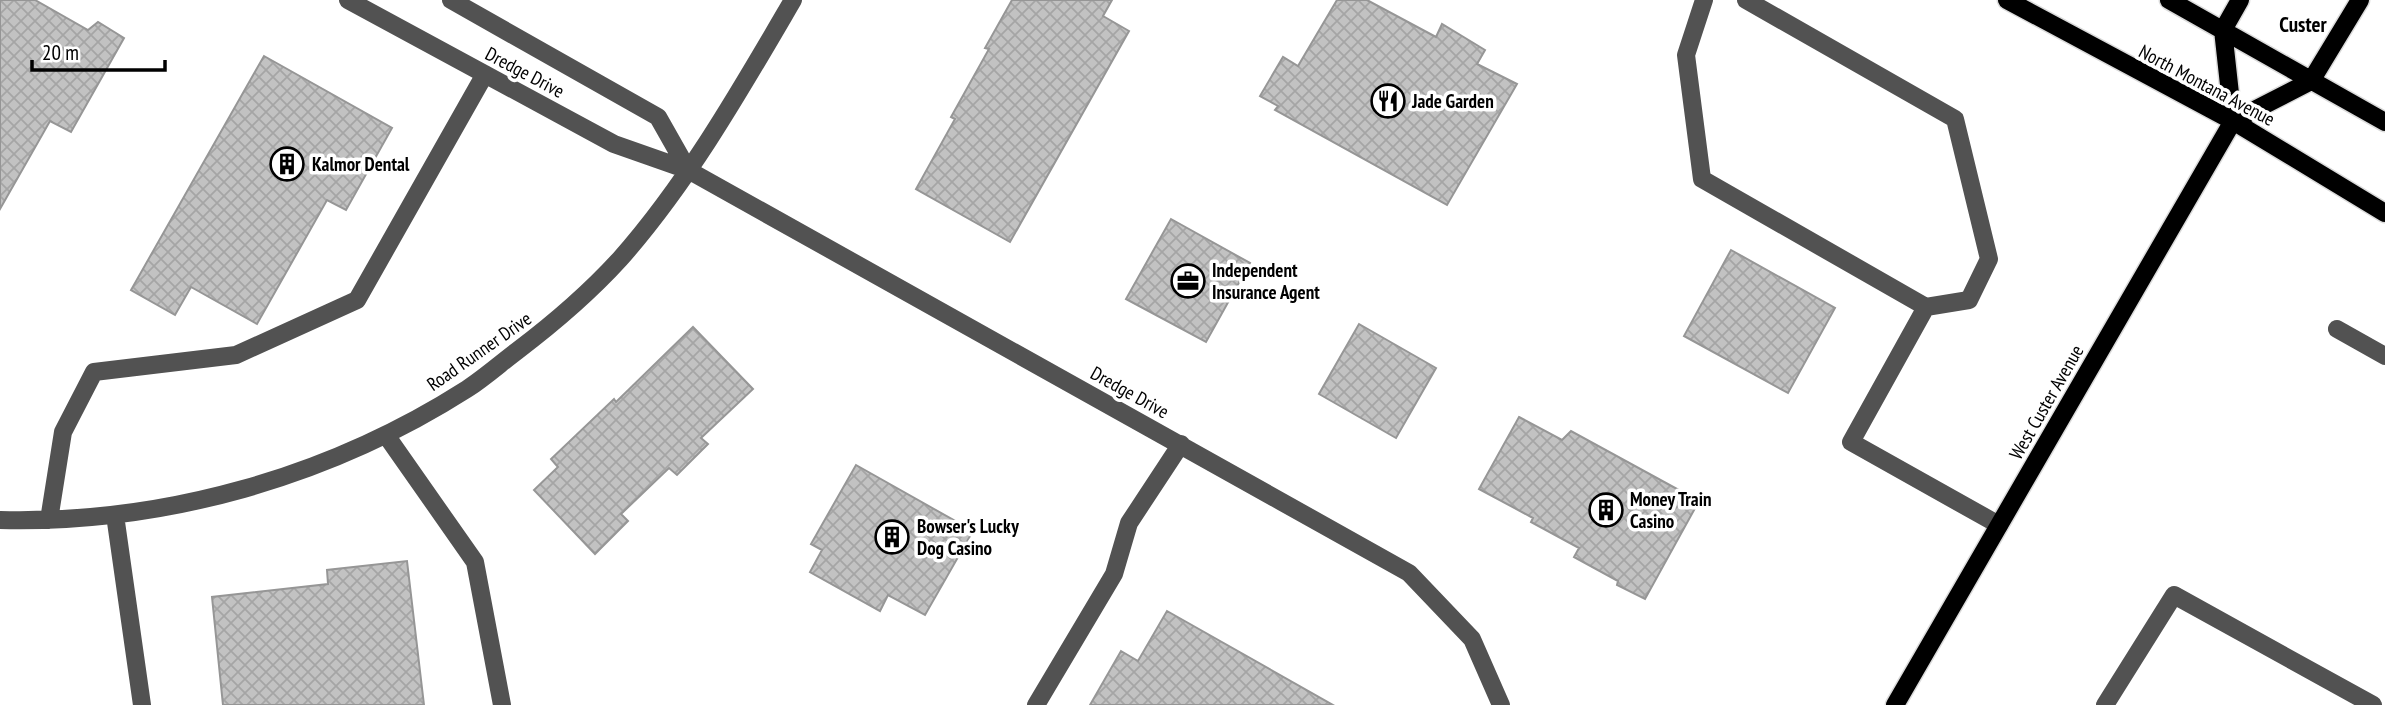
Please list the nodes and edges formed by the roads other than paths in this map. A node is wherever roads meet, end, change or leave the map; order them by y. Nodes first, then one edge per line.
1 (348, 0) edge
2 (451, 0) edge
3 (793, 0) edge
4 (1704, 0) edge
5 (1746, 0) edge
6 (2007, 0) edge
7 (2169, 0) edge
8 (2240, 0) edge
9 (2360, 0) edge
10 (2223, 30) junction
11 (485, 74) junction
12 (2311, 81) junction
13 (2233, 121) junction
14 (2385, 122) edge
15 (688, 170) junction
16 (2385, 212) edge
17 (1926, 307) junction
18 (2337, 329) dead end
19 (2385, 356) edge
20 (386, 435) junction
21 (1181, 444) junction
22 (115, 516) junction
23 (0, 520) edge
24 (49, 520) junction
25 (1999, 525) junction
26 (142, 705) edge
27 (502, 705) edge
28 (1036, 705) edge
29 (1501, 705) edge
30 (1895, 705) edge
31 (2105, 705) edge
32 (2372, 705) edge

1 - 11 street, Dredge Drive
2 - 15 street, Dredge Drive
3 - 15 street, Road Runner Drive
4 - 17 street
5 - 17 street
6 - 13 main road, North Montana Avenue
7 - 10 main road
8 - 10 main road
9 - 12 main road
10 - 12 main road
10 - 13 main road
11 - 15 street, Dredge Drive
11 - 24 street
12 - 13 main road
12 - 14 main road
13 - 16 main road, North Montana Avenue
13 - 25 main road, West Custer Avenue
15 - 20 street, Road Runner Drive
15 - 21 street, Dredge Drive
17 - 25 street
18 - 19 street
20 - 22 street, Road Runner Drive
20 - 27 street
21 - 28 street
21 - 29 street, Dredge Drive
22 - 24 street, Road Runner Drive
22 - 26 street
23 - 24 street, Road Runner Drive
25 - 30 main road, West Custer Avenue
31 - 32 street

